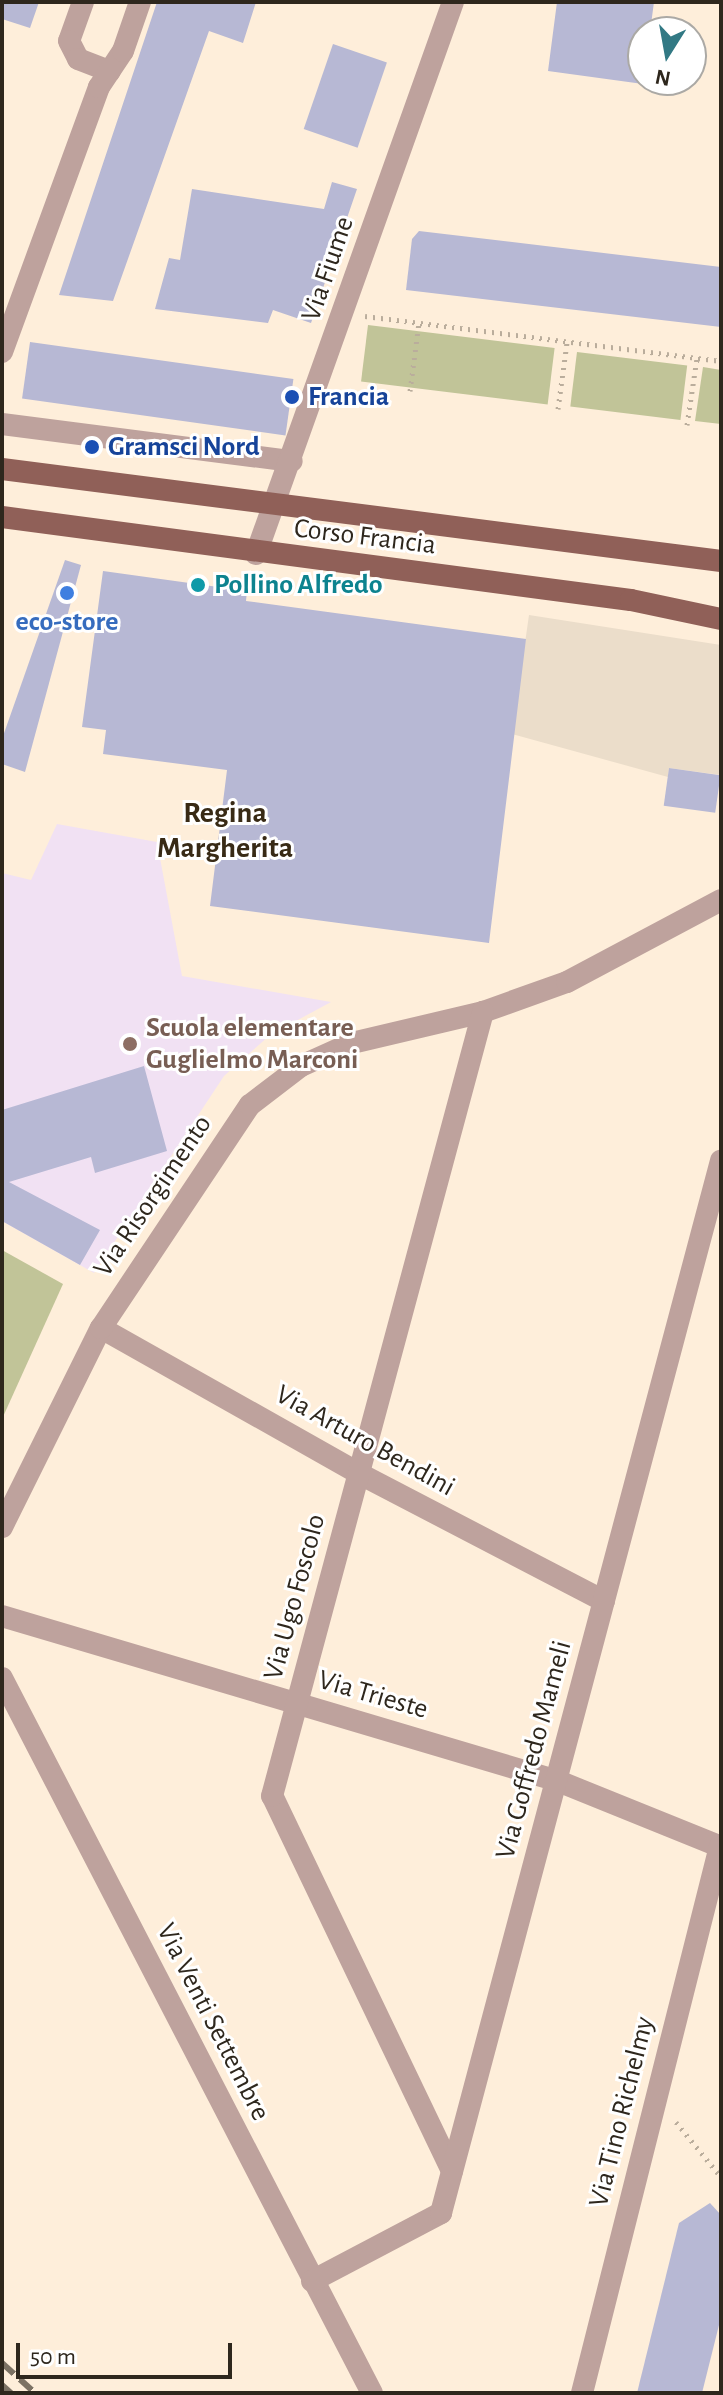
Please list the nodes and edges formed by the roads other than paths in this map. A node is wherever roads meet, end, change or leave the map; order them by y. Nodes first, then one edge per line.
1 (83, 2) edge
2 (140, 2) edge
3 (453, 2) edge
4 (110, 71) junction
5 (2, 352) edge
6 (2, 424) edge
7 (292, 461) junction
8 (2, 469) edge
9 (276, 504) junction
10 (2, 517) edge
11 (256, 554) junction
12 (721, 561) edge
13 (721, 619) edge
14 (721, 900) edge
15 (483, 1012) junction
16 (721, 1161) edge
17 (101, 1328) junction
18 (360, 1474) junction
19 (2, 1527) edge
20 (604, 1601) junction
21 (2, 1616) edge
22 (2, 1678) edge
23 (298, 1705) junction
24 (558, 1781) junction
25 (720, 1846) edge
26 (452, 2171) junction
27 (312, 2281) junction
28 (372, 2393) edge
29 (582, 2393) edge

1 - 4 street
2 - 4 street
3 - 7 street, Via Fiume
4 - 5 street
6 - 7 street
7 - 9 street, Via Fiume
8 - 9 main road, Corso Francia
9 - 11 street, Via Fiume
9 - 12 main road, Corso Francia
10 - 11 main road, Corso Francia
11 - 13 main road, Corso Francia
14 - 15 street, Via Risorgimento
15 - 17 street, Via Risorgimento
15 - 18 street, Via Ugo Foscolo
16 - 20 street, Via Goffredo Mameli
17 - 18 street, Via Arturo Bendini
17 - 19 street, Via Risorgimento
18 - 20 street, Via Arturo Bendini
18 - 23 street, Via Ugo Foscolo
20 - 24 street, Via Goffredo Mameli
21 - 23 street, Via Trieste
22 - 27 street, Via Venti Settembre
23 - 24 street, Via Trieste
23 - 26 street, Via Ugo Foscolo
24 - 25 street, Via Trieste
24 - 26 street, Via Goffredo Mameli
25 - 29 street, Via Tino Richelmy
26 - 27 street, Via Goffredo Mameli
27 - 28 street, Via Venti Settembre

